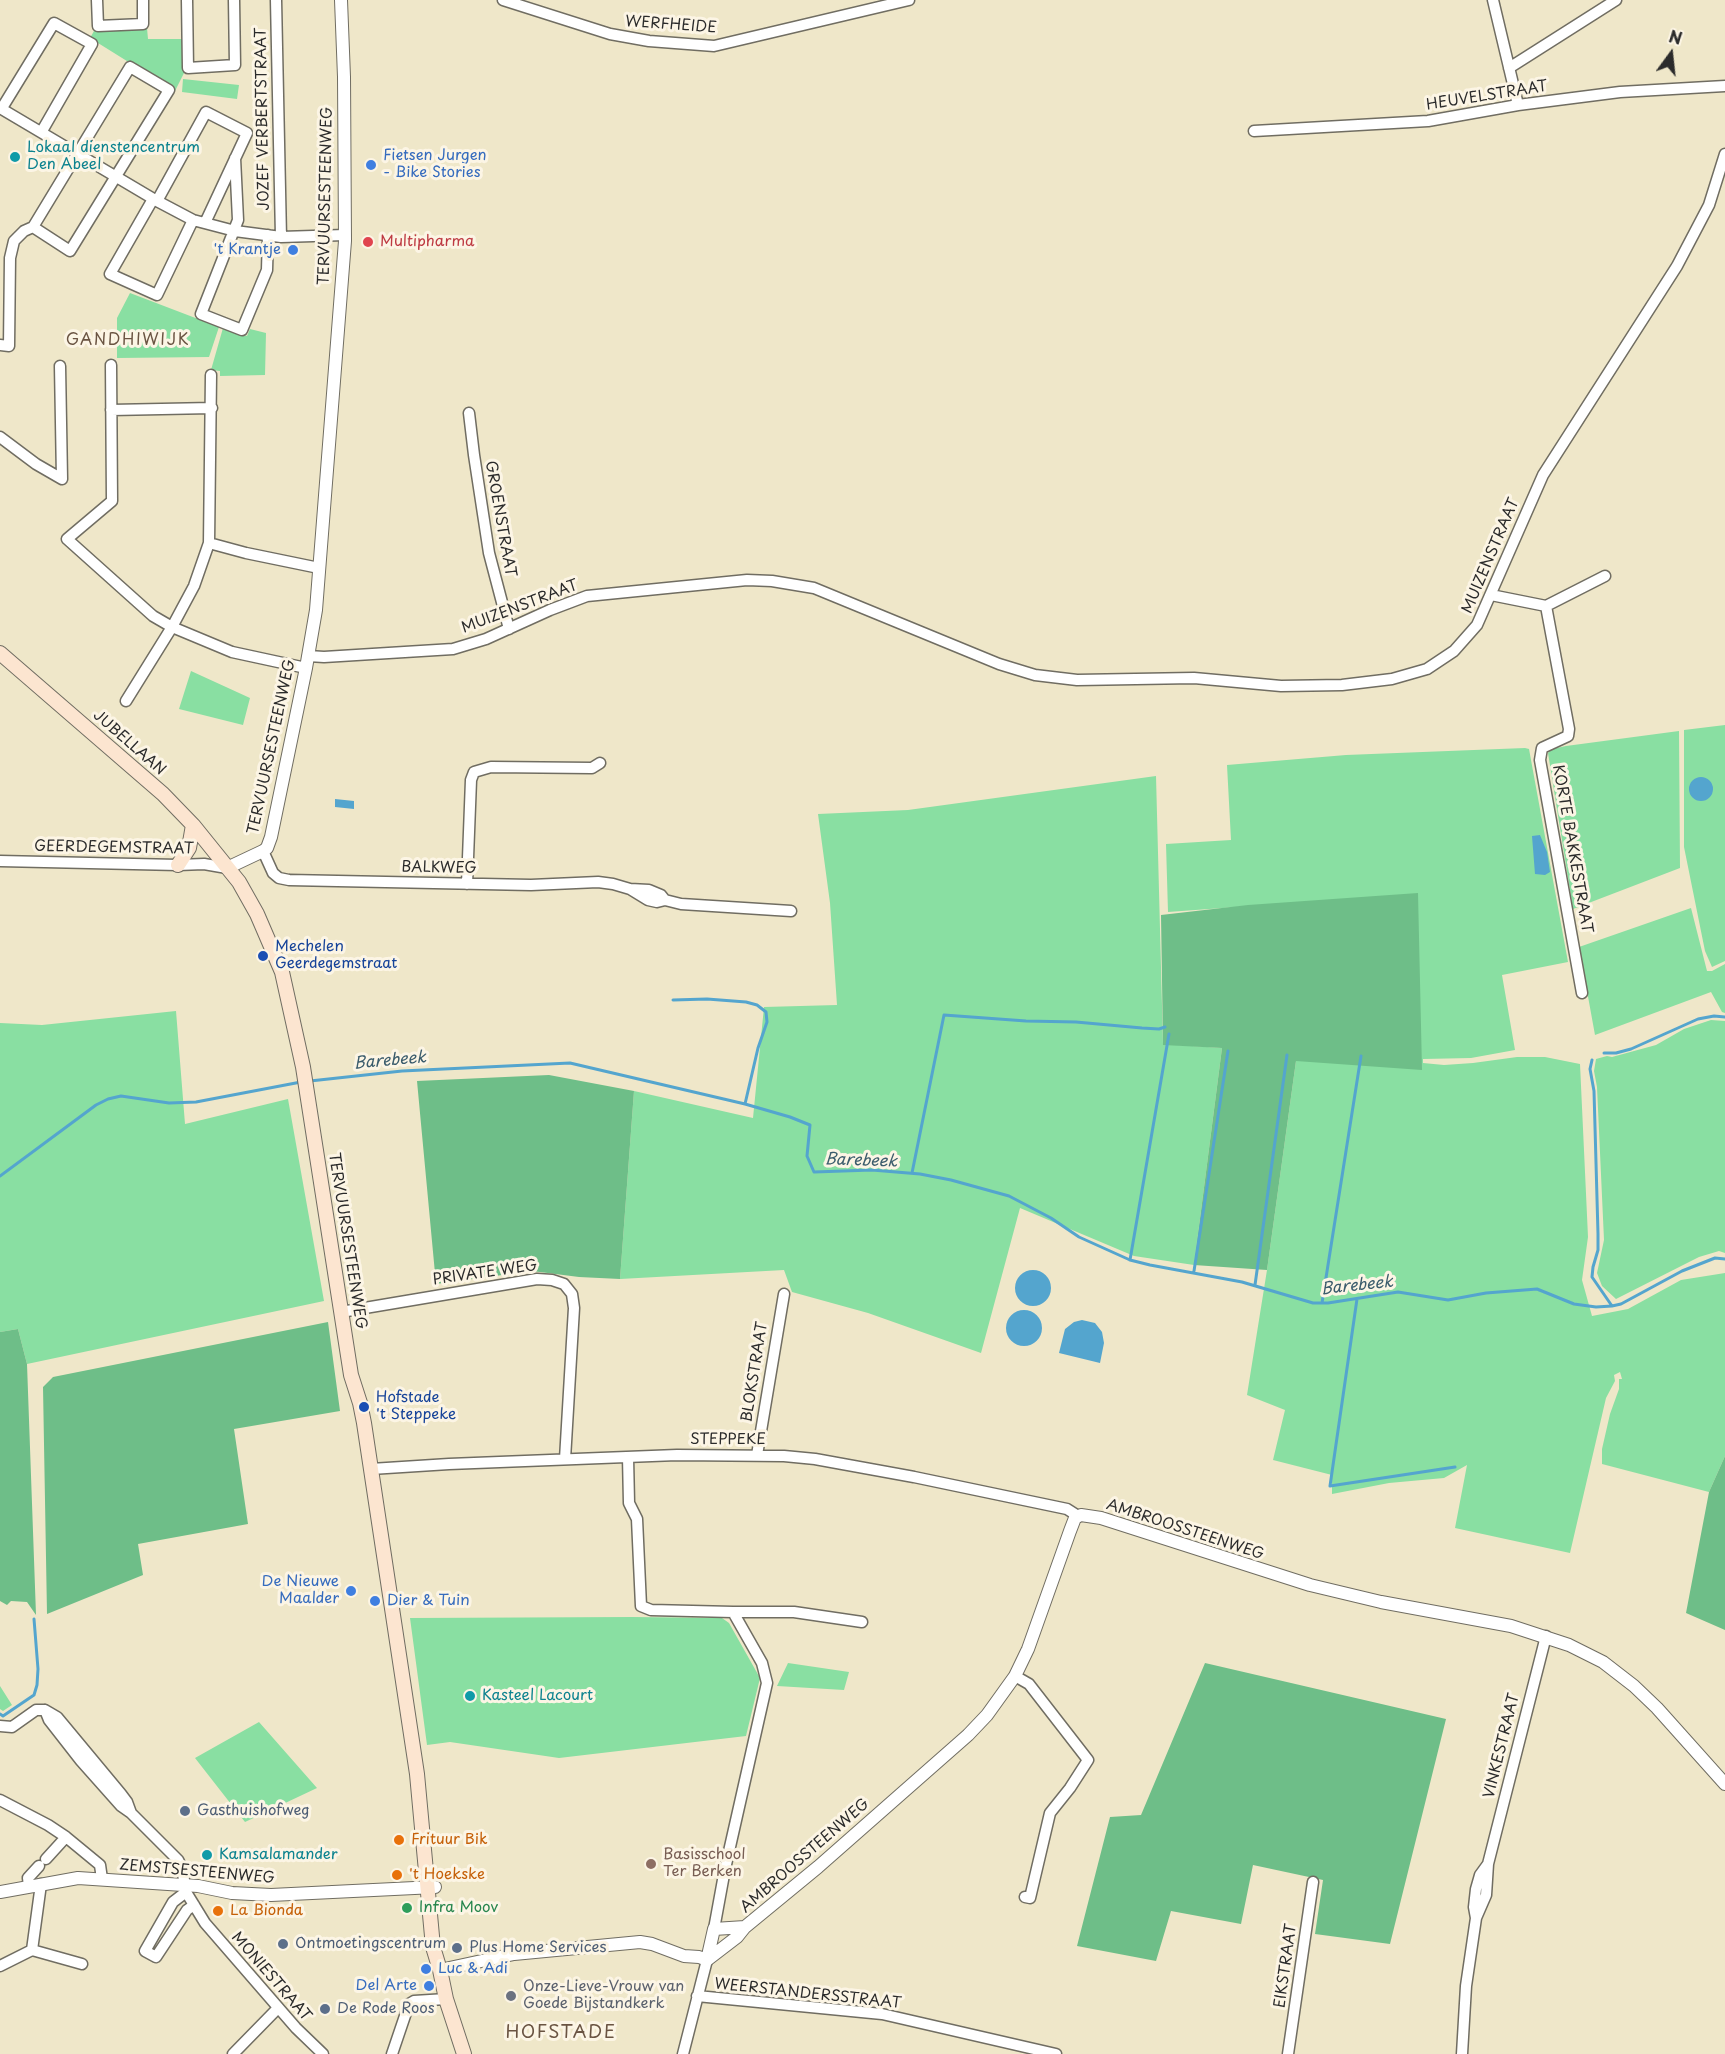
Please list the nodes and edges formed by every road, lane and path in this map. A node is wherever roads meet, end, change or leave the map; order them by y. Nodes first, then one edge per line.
1 (97, 0) edge
2 (143, 0) edge
3 (187, 0) edge
4 (234, 0) edge
5 (276, 0) edge
6 (341, 0) edge
7 (503, 0) edge
8 (909, 0) edge
9 (1493, 0) edge
10 (1616, 0) edge
11 (1509, 68) junction
12 (1725, 86) edge
13 (1518, 105) junction
14 (1, 108) edge
15 (42, 131) junction
16 (1254, 131) dead end
17 (79, 153) junction
18 (1725, 154) edge
19 (235, 158) junction
20 (117, 177) junction
21 (155, 200) junction
22 (194, 220) junction
23 (205, 223) junction
24 (33, 227) junction
25 (235, 231) junction
26 (345, 235) junction
27 (268, 236) junction
28 (280, 237) junction
29 (0, 345) edge
30 (111, 365) dead end
31 (60, 366) dead end
32 (212, 375) dead end
33 (212, 408) junction
34 (111, 410) junction
35 (470, 413) dead end
36 (0, 437) edge
37 (209, 543) junction
38 (319, 568) junction
39 (1605, 576) dead end
40 (1491, 595) junction
41 (1546, 606) junction
42 (172, 627) junction
43 (508, 629) junction
44 (0, 653) edge
45 (307, 662) junction
46 (126, 701) dead end
47 (600, 763) dead end
48 (193, 825) junction
49 (263, 851) junction
50 (0, 861) edge
51 (178, 866) junction
52 (227, 868) junction
53 (467, 884) junction
54 (791, 911) dead end
55 (1582, 993) dead end
56 (784, 1294) dead end
57 (341, 1312) junction
58 (757, 1455) junction
59 (628, 1457) junction
60 (565, 1459) junction
61 (371, 1468) junction
62 (1078, 1516) junction
63 (733, 1612) junction
64 (862, 1622) dead end
65 (1546, 1636) junction
66 (1016, 1676) junction
67 (0, 1726) edge
68 (1725, 1784) edge
69 (0, 1800) edge
70 (66, 1838) junction
71 (102, 1879) junction
72 (1313, 1882) dead end
73 (35, 1885) junction
74 (431, 1887) junction
75 (185, 1888) junction
76 (0, 1892) edge
77 (1025, 1897) dead end
78 (194, 1905) junction
79 (745, 1927) junction
80 (714, 1929) junction
81 (32, 1950) junction
82 (706, 1960) junction
83 (81, 1964) dead end
84 (0, 1966) edge
85 (440, 1970) junction
86 (697, 1996) junction
87 (446, 1999) junction
88 (278, 2008) junction
89 (233, 2054) edge
90 (323, 2054) edge
91 (392, 2054) edge
92 (464, 2054) edge
93 (682, 2054) edge
94 (1056, 2054) edge
95 (1288, 2054) edge
96 (1462, 2054) edge

1 - 2 street
3 - 4 street
5 - 28 street, JOZEF VERBERTSTRAAT
6 - 26 street, TERVUURSESTEENWEG
7 - 8 street, WERFHEIDE
9 - 11 street
10 - 11 street
11 - 13 street
12 - 13 street, HEUVELSTRAAT
13 - 16 street, HEUVELSTRAAT
14 - 15 street
14 - 15 street
15 - 17 street
17 - 20 street
17 - 20 street
17 - 24 street
18 - 40 street, MUIZENSTRAAT
19 - 21 street, JOZEF VERBERTSTRAAT
19 - 23 street, JOZEF VERBERTSTRAAT
19 - 25 street, JOZEF VERBERTSTRAAT
20 - 21 street
20 - 24 street
21 - 22 street
21 - 22 street, JOZEF VERBERTSTRAAT
22 - 23 street
23 - 25 street
24 - 29 street
25 - 27 street
25 - 27 street, JOZEF VERBERTSTRAAT
26 - 28 street
26 - 38 street, TERVUURSESTEENWEG
27 - 28 street
30 - 34 street
31 - 36 street
32 - 33 street
33 - 34 street
33 - 37 street
34 - 42 street, MUIZENSTRAAT
35 - 43 street, GROENSTRAAT
37 - 38 street
37 - 42 street
38 - 45 street, TERVUURSESTEENWEG
39 - 41 street
40 - 41 street
40 - 43 street, MUIZENSTRAAT
41 - 55 street, KORTE BAKKESTRAAT
42 - 45 street, MUIZENSTRAAT
42 - 46 street
43 - 45 street, MUIZENSTRAAT
44 - 48 main road, JUBELLAAN
45 - 49 street, TERVUURSESTEENWEG
47 - 53 street
48 - 51 main road
48 - 52 main road, JUBELLAAN
49 - 52 street, TERVUURSESTEENWEG
49 - 53 street, BALKWEG
50 - 51 street, GEERDEGEMSTRAAT
51 - 52 street, GEERDEGEMSTRAAT
52 - 57 main road, TERVUURSESTEENWEG
53 - 54 street, BALKWEG
56 - 58 street, BLOKSTRAAT
57 - 60 street, PRIVATE WEG
57 - 61 main road, TERVUURSESTEENWEG
58 - 59 street, STEPPEKE
58 - 62 street, STEPPEKE
59 - 60 street, STEPPEKE
59 - 63 street
60 - 61 street, STEPPEKE
61 - 74 main road, TERVUURSESTEENWEG
62 - 65 street, AMBROOSSTEENWEG
62 - 66 street, AMBROOSSTEENWEG
63 - 64 street
63 - 80 street
65 - 68 street, AMBROOSSTEENWEG
65 - 96 street, VINKESTRAAT
66 - 77 street
66 - 79 street, AMBROOSSTEENWEG
67 - 75 street
69 - 70 street
70 - 71 street
70 - 73 street
71 - 73 street, ZEMSTSESTEENWEG
71 - 75 street, ZEMSTSESTEENWEG
72 - 95 street, EIKSTRAAT
73 - 76 street, ZEMSTSESTEENWEG
73 - 81 street
74 - 75 street, ZEMSTSESTEENWEG
74 - 85 main road, TERVUURSESTEENWEG
75 - 78 street, MONIESTRAAT
75 - 78 street
78 - 88 street, MONIESTRAAT
79 - 80 street, AMBROOSSTEENWEG
79 - 82 street, AMBROOSSTEENWEG
80 - 82 street
81 - 83 street
81 - 84 street
82 - 85 street
82 - 86 street
85 - 87 main road, TERVUURSESTEENWEG
86 - 93 street
86 - 94 street, WEERSTANDERSSTRAAT
87 - 91 street
87 - 92 main road, TERVUURSESTEENWEG
88 - 89 street
88 - 90 street, MONIESTRAAT

